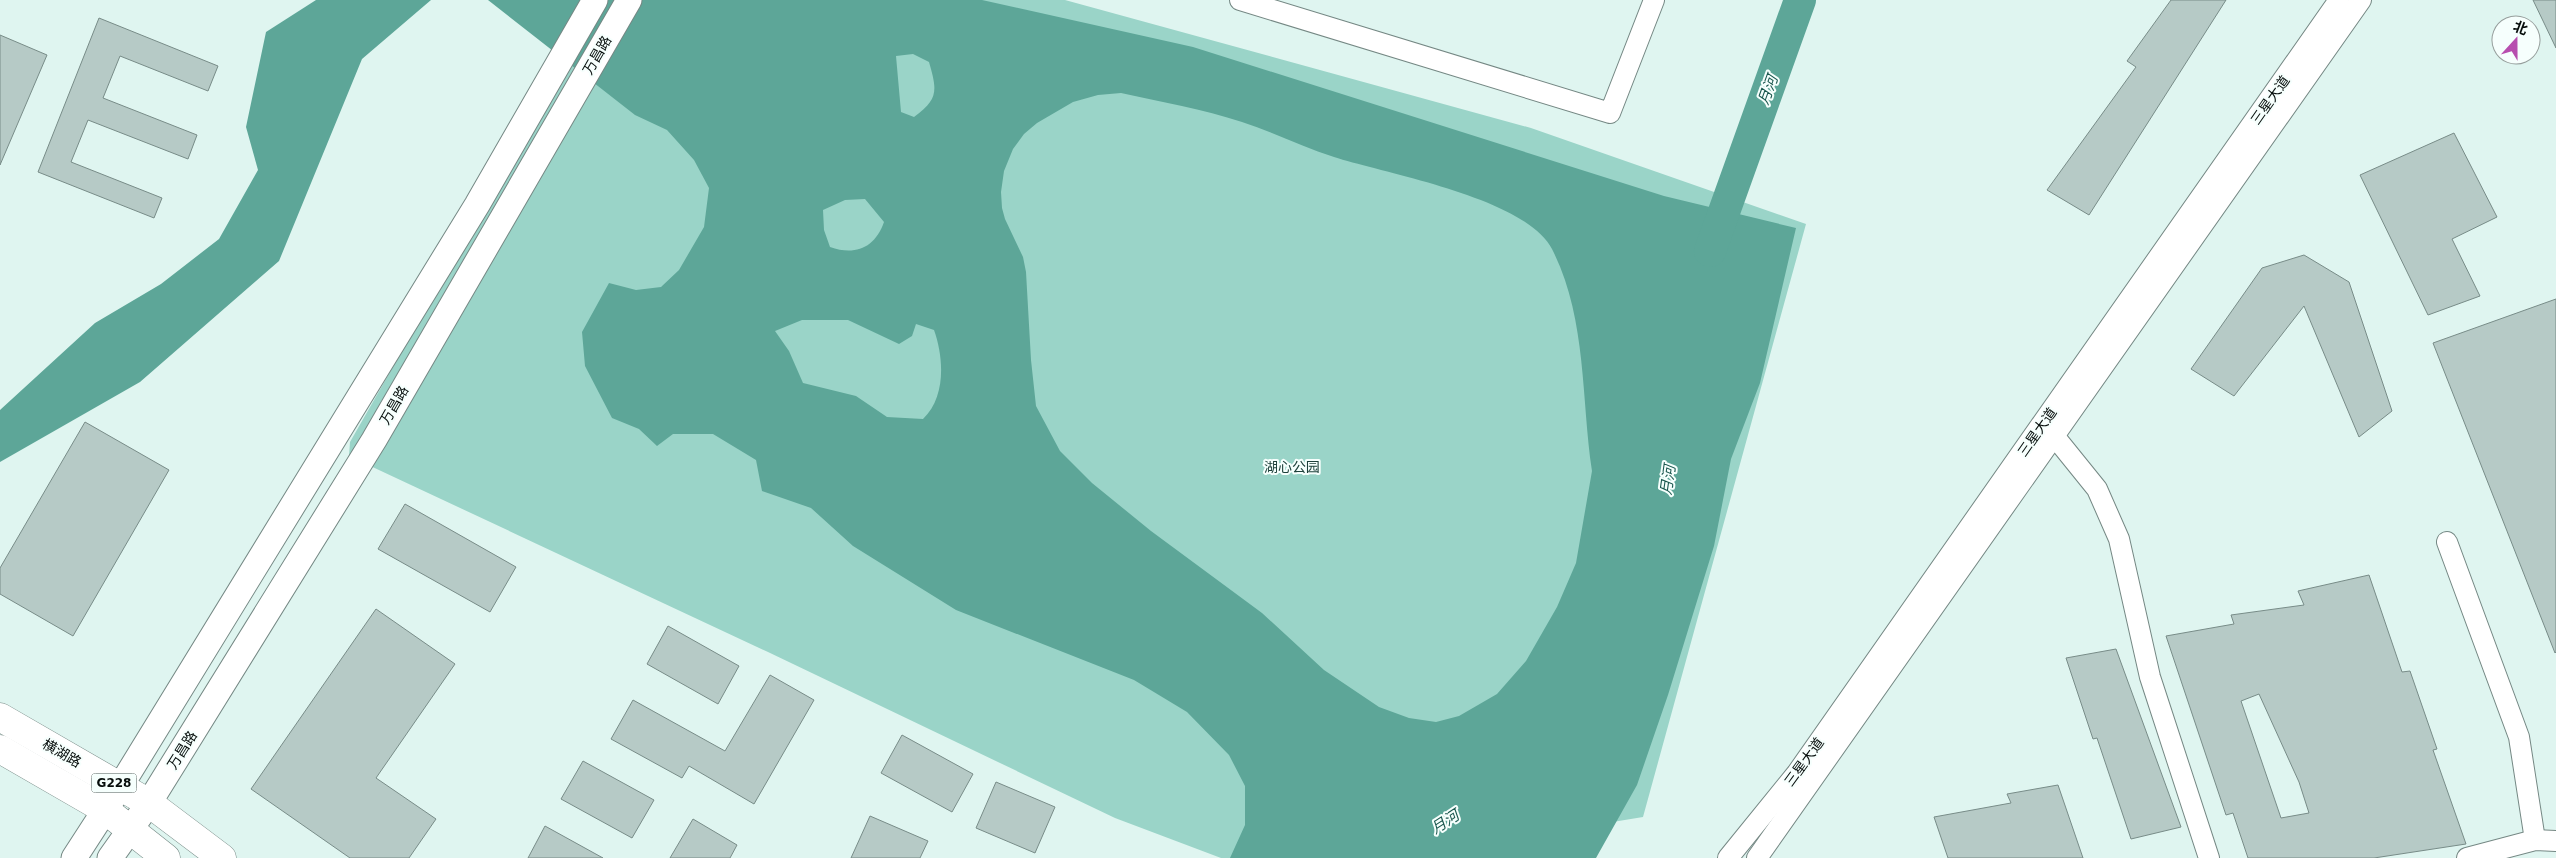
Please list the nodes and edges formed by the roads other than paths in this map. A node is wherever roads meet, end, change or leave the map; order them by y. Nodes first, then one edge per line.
1 (595, 0) edge
2 (629, 0) edge
3 (1240, 0) edge
4 (1654, 0) edge
5 (2340, 0) edge
6 (2361, 0) edge
7 (2055, 437) junction
8 (2447, 542) dead end
9 (0, 716) edge
10 (0, 749) edge
11 (120, 787) junction
12 (149, 803) junction
13 (104, 809) junction
14 (129, 829) junction
15 (2535, 840) junction
16 (2556, 841) edge
17 (74, 858) edge
18 (110, 858) edge
19 (166, 858) edge
20 (222, 858) edge
21 (1728, 858) edge
22 (1757, 858) edge
23 (2209, 858) edge
24 (2467, 858) edge

1 - 11 main road
2 - 12 main road, 万昌路
3 - 4 street
5 - 21 street, 三星大道
6 - 7 street, 三星大道
7 - 22 street, 三星大道
7 - 23 street
8 - 15 street
9 - 11 highway, 横湖路 / G228
10 - 13 highway, 横湖路 / G228
11 - 12 highway, 横湖路 / G228
11 - 13 main road
12 - 14 main road, 万昌路
12 - 20 highway, 横湖路 / G228
13 - 14 highway, 横湖路 / G228
13 - 17 main road
14 - 18 main road, 万昌路
14 - 19 highway, 横湖路 / G228
15 - 16 street
15 - 24 street

